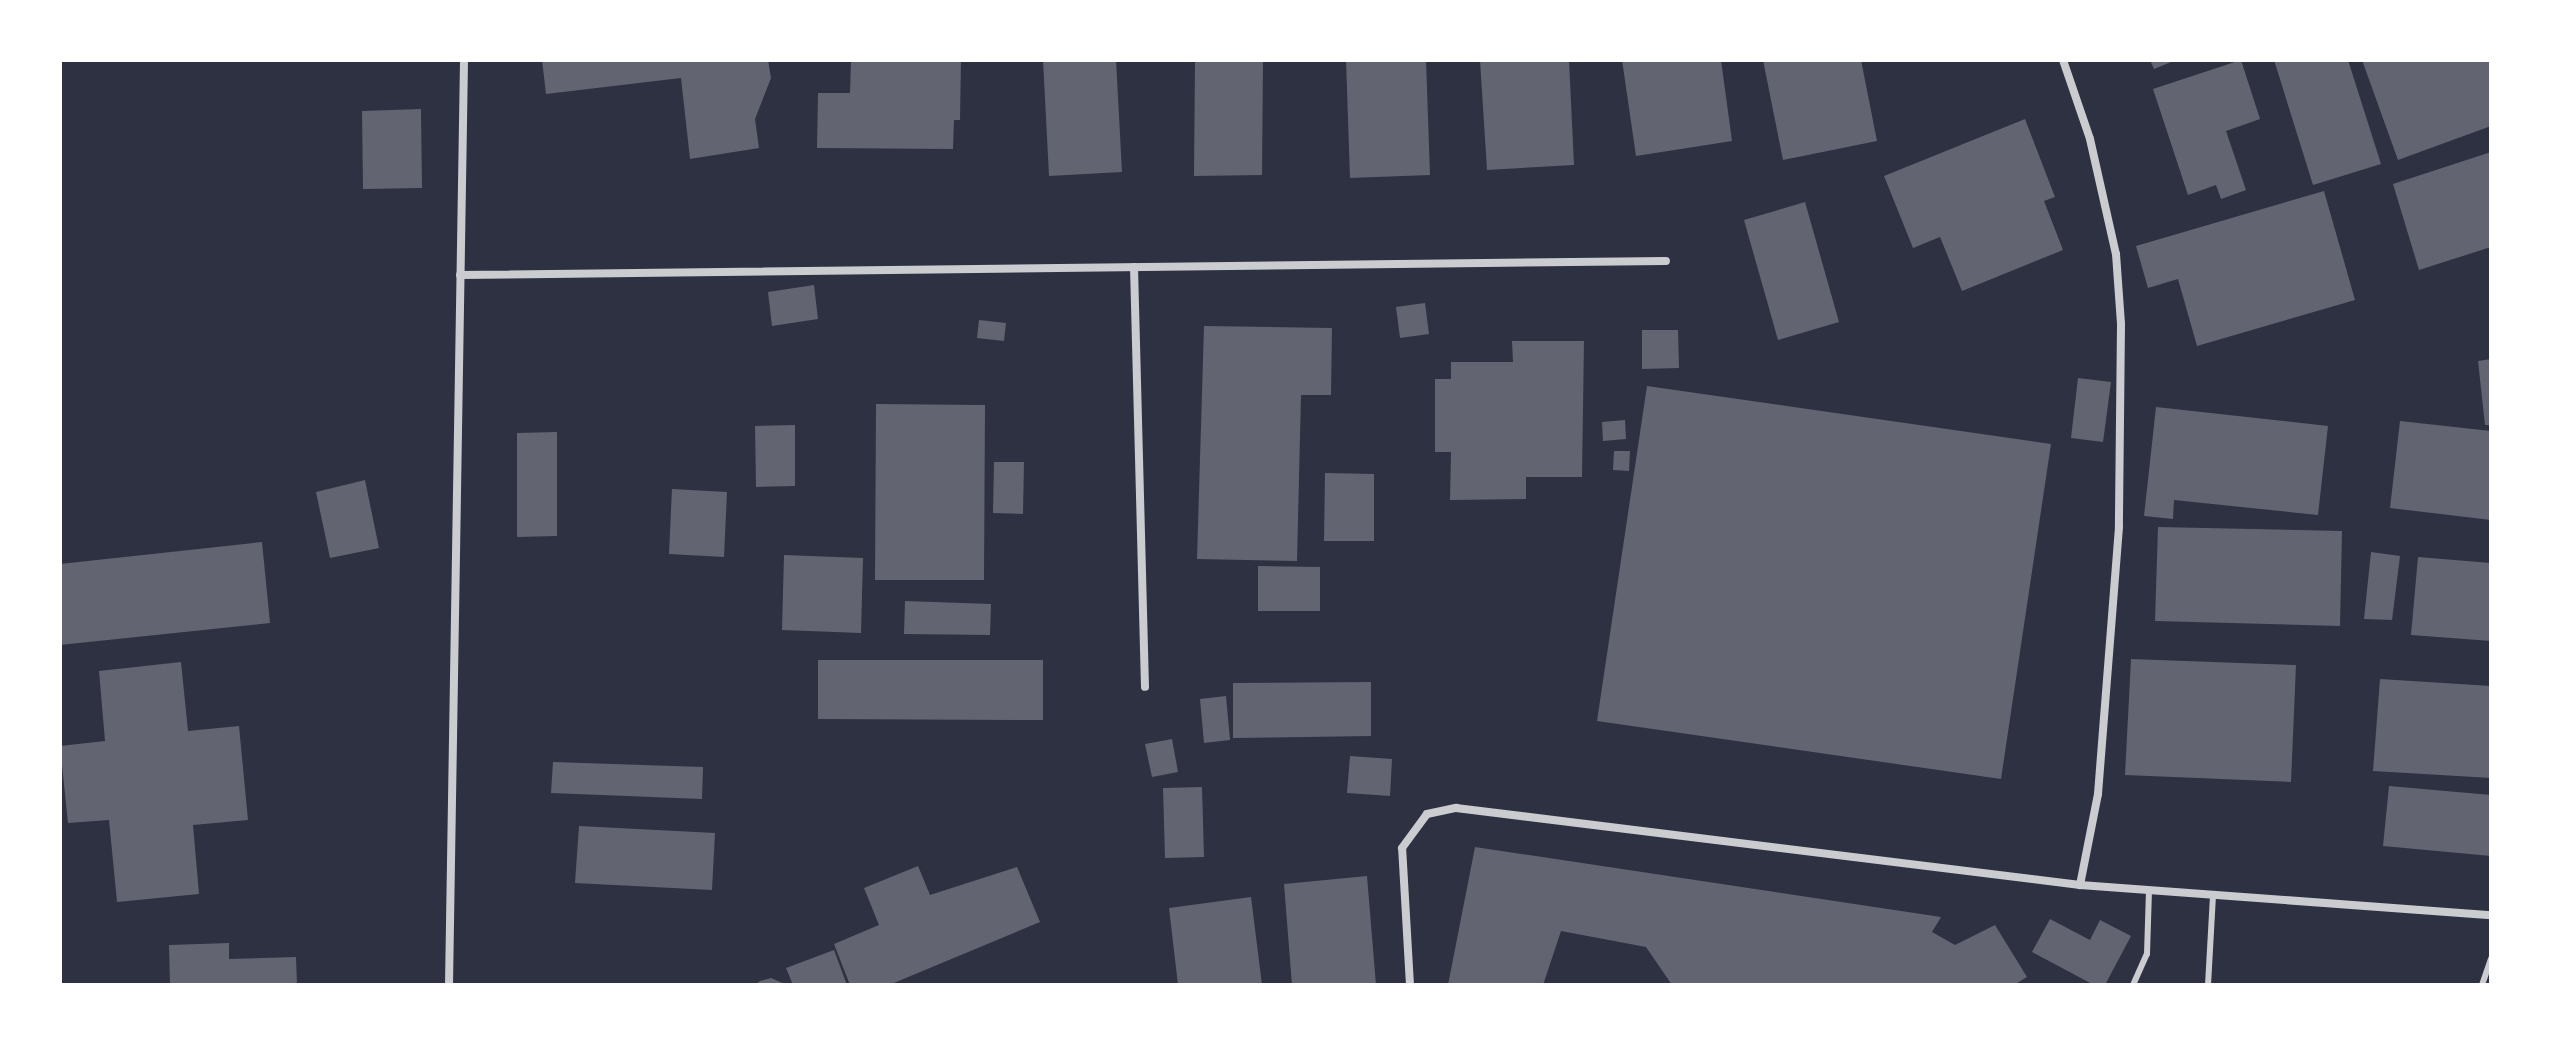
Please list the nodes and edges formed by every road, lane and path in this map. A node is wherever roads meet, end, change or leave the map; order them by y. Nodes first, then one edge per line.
1 (464, 60) edge
2 (2063, 60) edge
3 (1666, 261) dead end
4 (1134, 267) junction
5 (460, 275) junction
6 (1145, 687) dead end
7 (2080, 885) junction
8 (2149, 892) junction
9 (2213, 896) junction
10 (2491, 915) edge
11 (2491, 959) edge
12 (449, 985) edge
13 (1410, 985) edge
14 (2133, 985) edge
15 (2208, 985) edge
16 (2482, 985) edge

1 - 5 street
2 - 7 street
3 - 4 street
4 - 5 street
4 - 6 street
5 - 12 street
7 - 8 street
7 - 13 street
8 - 9 street
8 - 14 lane
9 - 10 street
9 - 15 lane
11 - 16 lane

